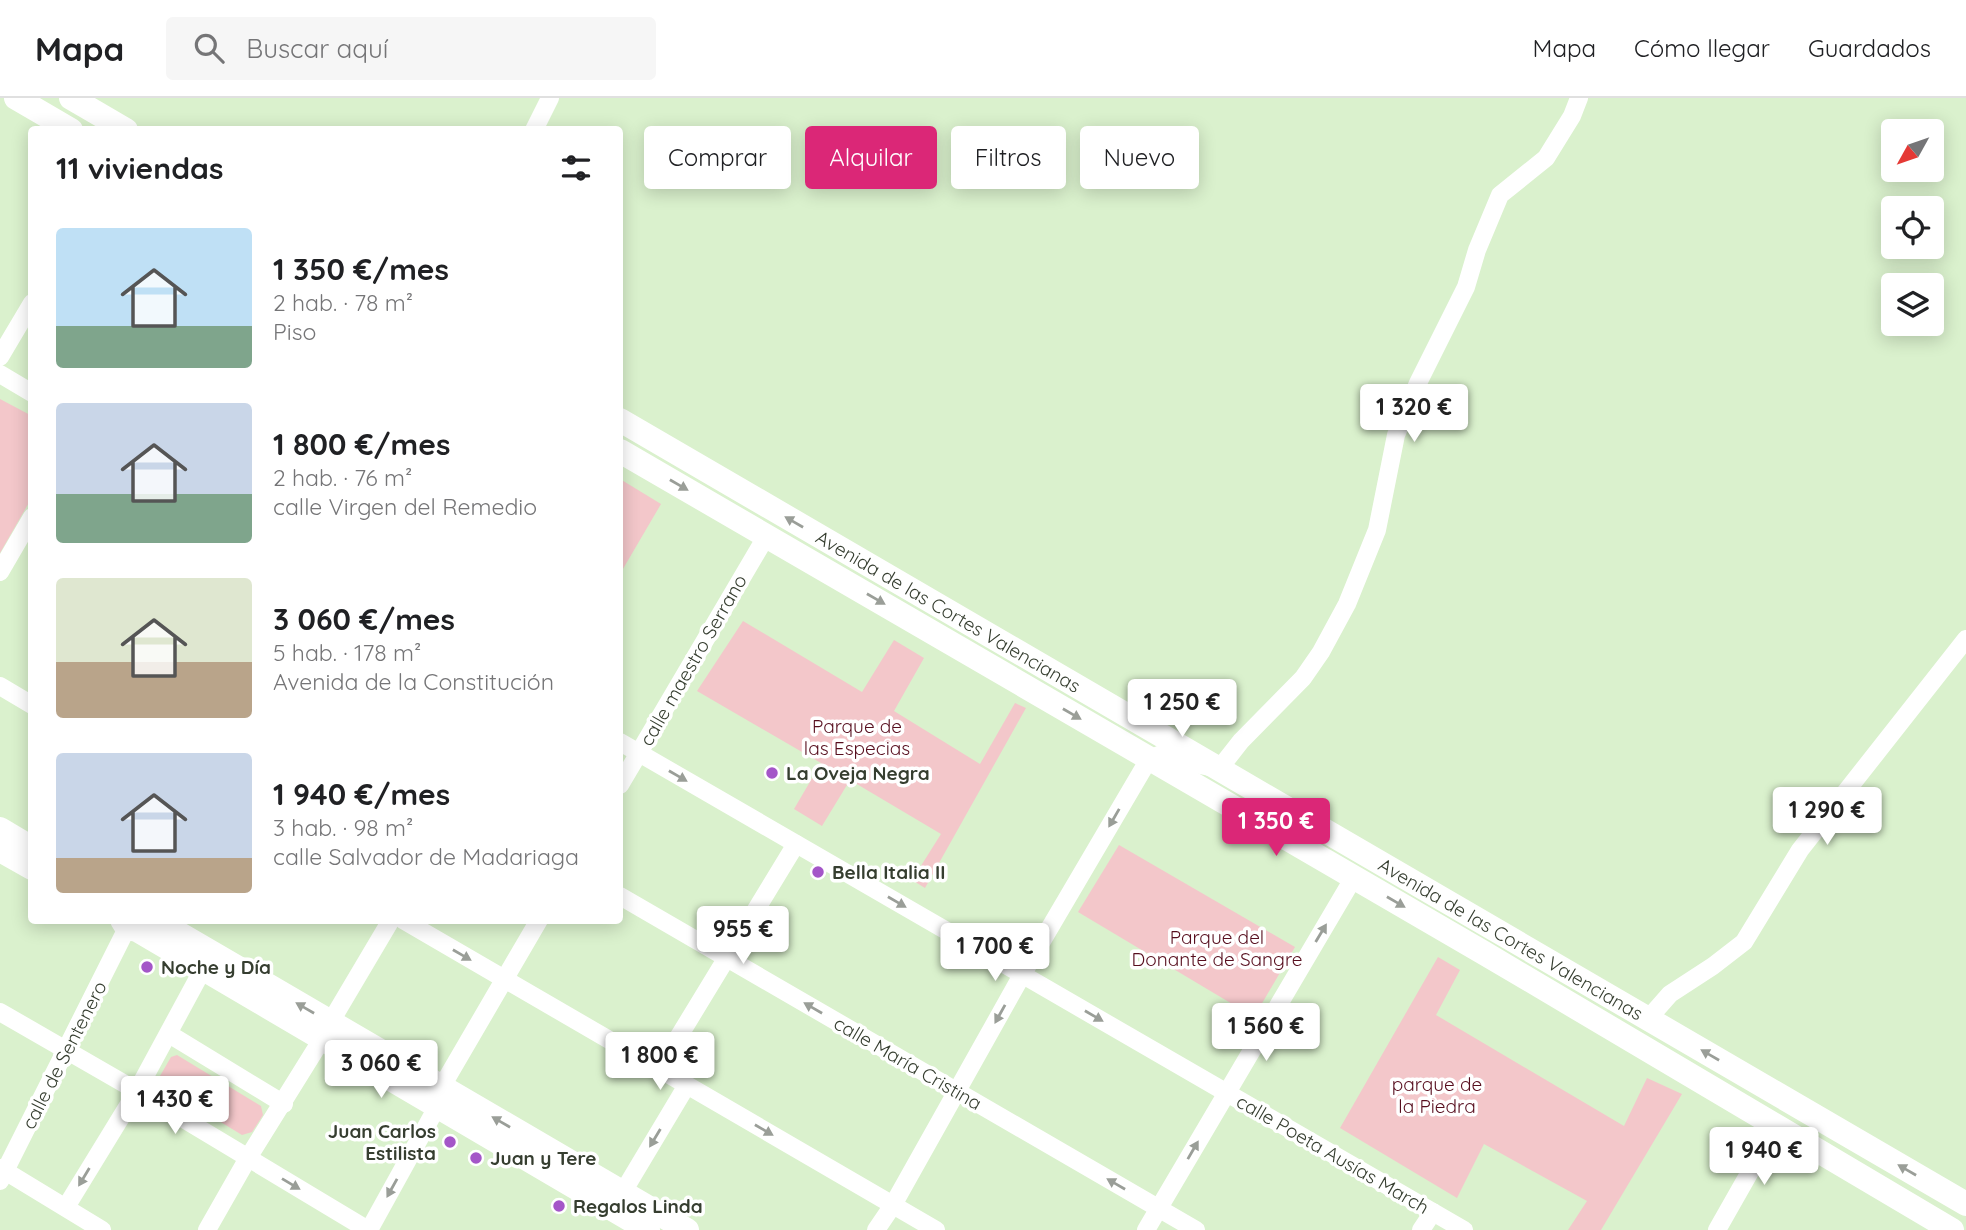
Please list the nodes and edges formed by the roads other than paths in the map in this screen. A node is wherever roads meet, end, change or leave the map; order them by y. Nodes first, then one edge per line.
1 (16, 98) edge
2 (71, 98) edge
3 (550, 98) edge
4 (1579, 98) edge
5 (64, 126) edge
6 (119, 126) edge
7 (536, 126) edge
8 (28, 310) edge
9 (0, 357) edge
10 (0, 374) edge
11 (28, 391) edge
12 (623, 422) edge
13 (623, 453) edge
14 (28, 523) edge
15 (767, 535) junction
16 (15, 544) junction
17 (28, 552) edge
18 (0, 572) edge
19 (1966, 639) edge
20 (0, 687) edge
21 (28, 703) edge
22 (623, 744) edge
23 (639, 754) junction
24 (1149, 759) junction
25 (1219, 769) junction
26 (623, 780) edge
27 (0, 829) edge
28 (796, 844) junction
29 (28, 846) edge
30 (0, 850) edge
31 (28, 866) edge
32 (1354, 877) junction
33 (623, 898) edge
34 (132, 924) edge
35 (134, 924) edge
36 (135, 924) edge
37 (389, 924) edge
38 (409, 924) edge
39 (537, 924) edge
40 (726, 957) junction
41 (203, 970) junction
42 (1022, 975) junction
43 (505, 980) junction
44 (0, 1012) edge
45 (1648, 1019) junction
46 (326, 1031) junction
47 (169, 1034) junction
48 (66, 1050) junction
49 (659, 1069) junction
50 (687, 1085) junction
51 (137, 1091) junction
52 (957, 1091) junction
53 (1226, 1092) junction
54 (439, 1097) junction
55 (284, 1104) junction
56 (1776, 1126) junction
57 (248, 1158) junction
58 (2, 1173) edge
59 (622, 1192) junction
60 (1966, 1204) edge
61 (893, 1205) junction
62 (66, 1207) junction
63 (1159, 1208) junction
64 (1433, 1212) junction
65 (102, 1230) edge
66 (207, 1230) edge
67 (368, 1230) edge
68 (648, 1230) edge
69 (687, 1230) edge
70 (876, 1230) edge
71 (936, 1230) edge
72 (1146, 1230) edge
73 (1196, 1230) edge
74 (1421, 1230) edge
75 (1464, 1230) edge
76 (1717, 1230) edge
77 (1952, 1230) edge

1 - 5 street
2 - 6 street
3 - 7 street
4 - 25 street
8 - 9 street
10 - 11 street
25 -> 12 street, Avenida de las Cortes Valencianas
13 -> 15 street, Avenida de las Cortes Valencianas
14 - 16 street
15 - 23 street, calle maestro Serrano
15 -> 24 street, Avenida de las Cortes Valencianas
16 - 17 street
16 - 18 street
19 - 45 street
20 - 21 street
22 - 23 street, calle Poeta Ausías March
23 - 26 street, calle maestro Serrano
23 -> 28 street, calle Poeta Ausías March
24 - 25 street
24 - 32 street, Avenida de las Cortes Valencianas
24 -> 42 street
25 - 45 street, Avenida de las Cortes Valencianas
27 - 29 street
28 - 40 street
28 -> 42 street, calle Poeta Ausías March
30 - 31 street
53 -> 32 street
32 -> 56 street, Avenida de las Cortes Valencianas
33 - 40 street, calle María Cristina
34 - 48 street, calle de Sentenero
35 - 41 street
46 -> 36 street
37 - 46 street
38 -> 43 street
39 - 43 street
40 - 49 street
52 -> 40 street, calle María Cristina
41 - 46 street
41 - 47 street
42 -> 52 street
42 -> 53 street, calle Poeta Ausías March
43 - 49 street
43 - 54 street
44 - 48 street
60 -> 45 street, Avenida de las Cortes Valencianas
46 - 54 street
46 - 55 street
47 - 51 street
47 - 55 street
48 - 51 street
48 - 58 street, calle de Sentenero
49 - 50 street
50 -> 59 street
50 -> 61 street
51 - 57 street
51 -> 62 street
52 - 61 street
63 -> 52 street, calle María Cristina
63 -> 53 street
53 - 64 street, calle Poeta Ausías March
59 -> 54 street
54 -> 67 street
54 - 68 street
55 - 57 street
56 - 76 street
56 - 77 street, Avenida de las Cortes Valencianas
57 - 66 street
57 -> 67 street
58 - 62 street
59 - 69 street
61 - 70 street
61 - 71 street
62 - 65 street
63 - 72 street
63 - 73 street, calle María Cristina
64 - 74 street
64 - 75 street, calle Poeta Ausías March

